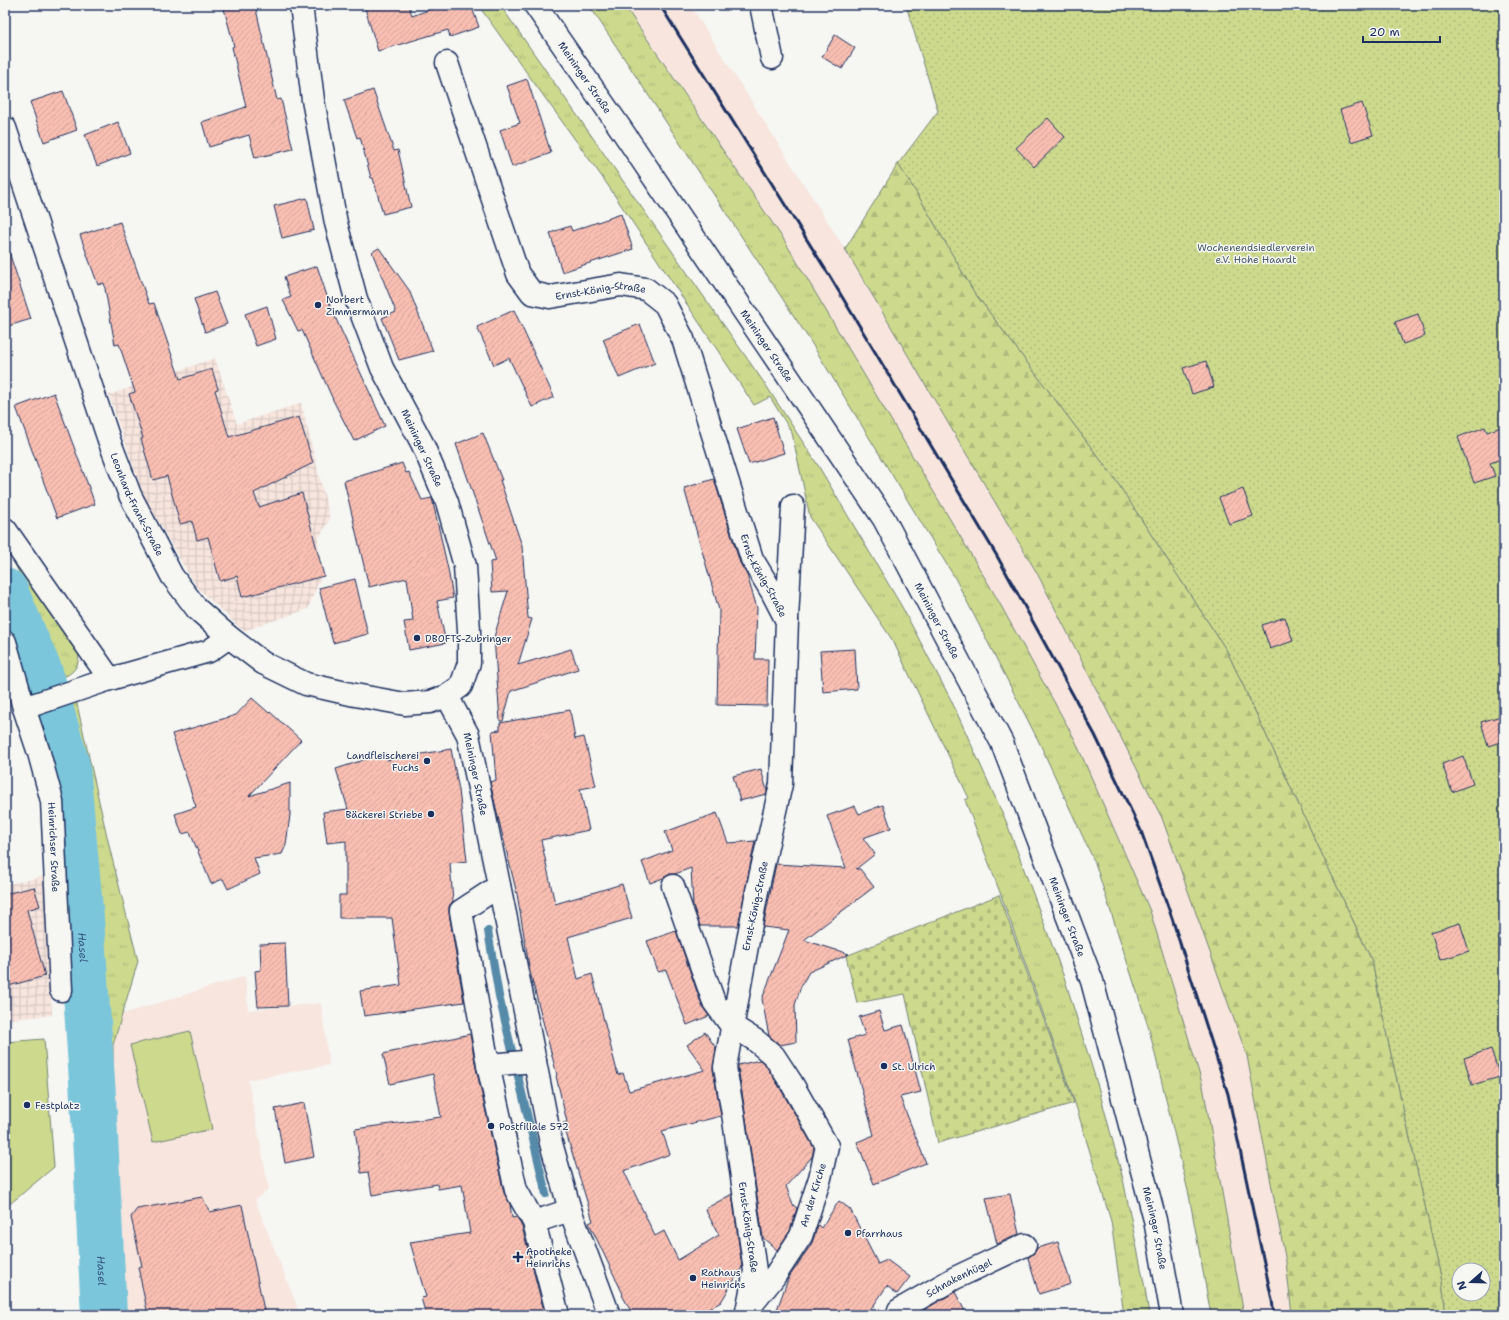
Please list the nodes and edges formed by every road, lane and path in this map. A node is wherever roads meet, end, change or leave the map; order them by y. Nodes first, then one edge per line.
1 (301, 5) edge
2 (535, 5) edge
3 (761, 5) edge
4 (772, 58) dead end
5 (447, 63) dead end
6 (5, 128) edge
7 (793, 506) dead end
8 (5, 529) edge
9 (787, 621) junction
10 (229, 637) junction
11 (5, 642) edge
12 (110, 680) junction
13 (447, 696) junction
14 (24, 708) junction
15 (499, 886) junction
16 (673, 886) dead end
17 (61, 990) dead end
18 (731, 1025) junction
19 (531, 1062) junction
20 (495, 1065) junction
21 (570, 1210) junction
22 (534, 1222) junction
23 (1025, 1245) dead end
24 (747, 1314) edge
25 (558, 1315) edge
26 (609, 1315) edge
27 (898, 1315) edge
28 (1172, 1315) edge

1 - 13 street, Meininger Straße
2 - 28 street, Meininger Straße
3 - 4 street
5 - 9 street, Ernst-König-Straße
6 - 10 street, Leonhard-Frank-Straße
7 - 9 street, Ernst-König-Straße
8 - 12 street
9 - 18 street, Ernst-König-Straße
10 - 12 street
10 - 13 street, Leonhard-Frank-Straße
11 - 14 street, Heinrichser Straße
12 - 14 street
13 - 15 street, Meininger Straße
14 - 17 street, Heinrichser Straße
15 - 19 street, Meininger Straße
15 - 20 street
16 - 18 street
18 - 24 street, Ernst-König-Straße
18 - 24 street, An der Kirche
19 - 20 street
19 - 21 street, Meininger Straße
20 - 22 street
21 - 22 street
21 - 26 street, Meininger Straße
22 - 25 street
23 - 27 street, Schnakenhügel

